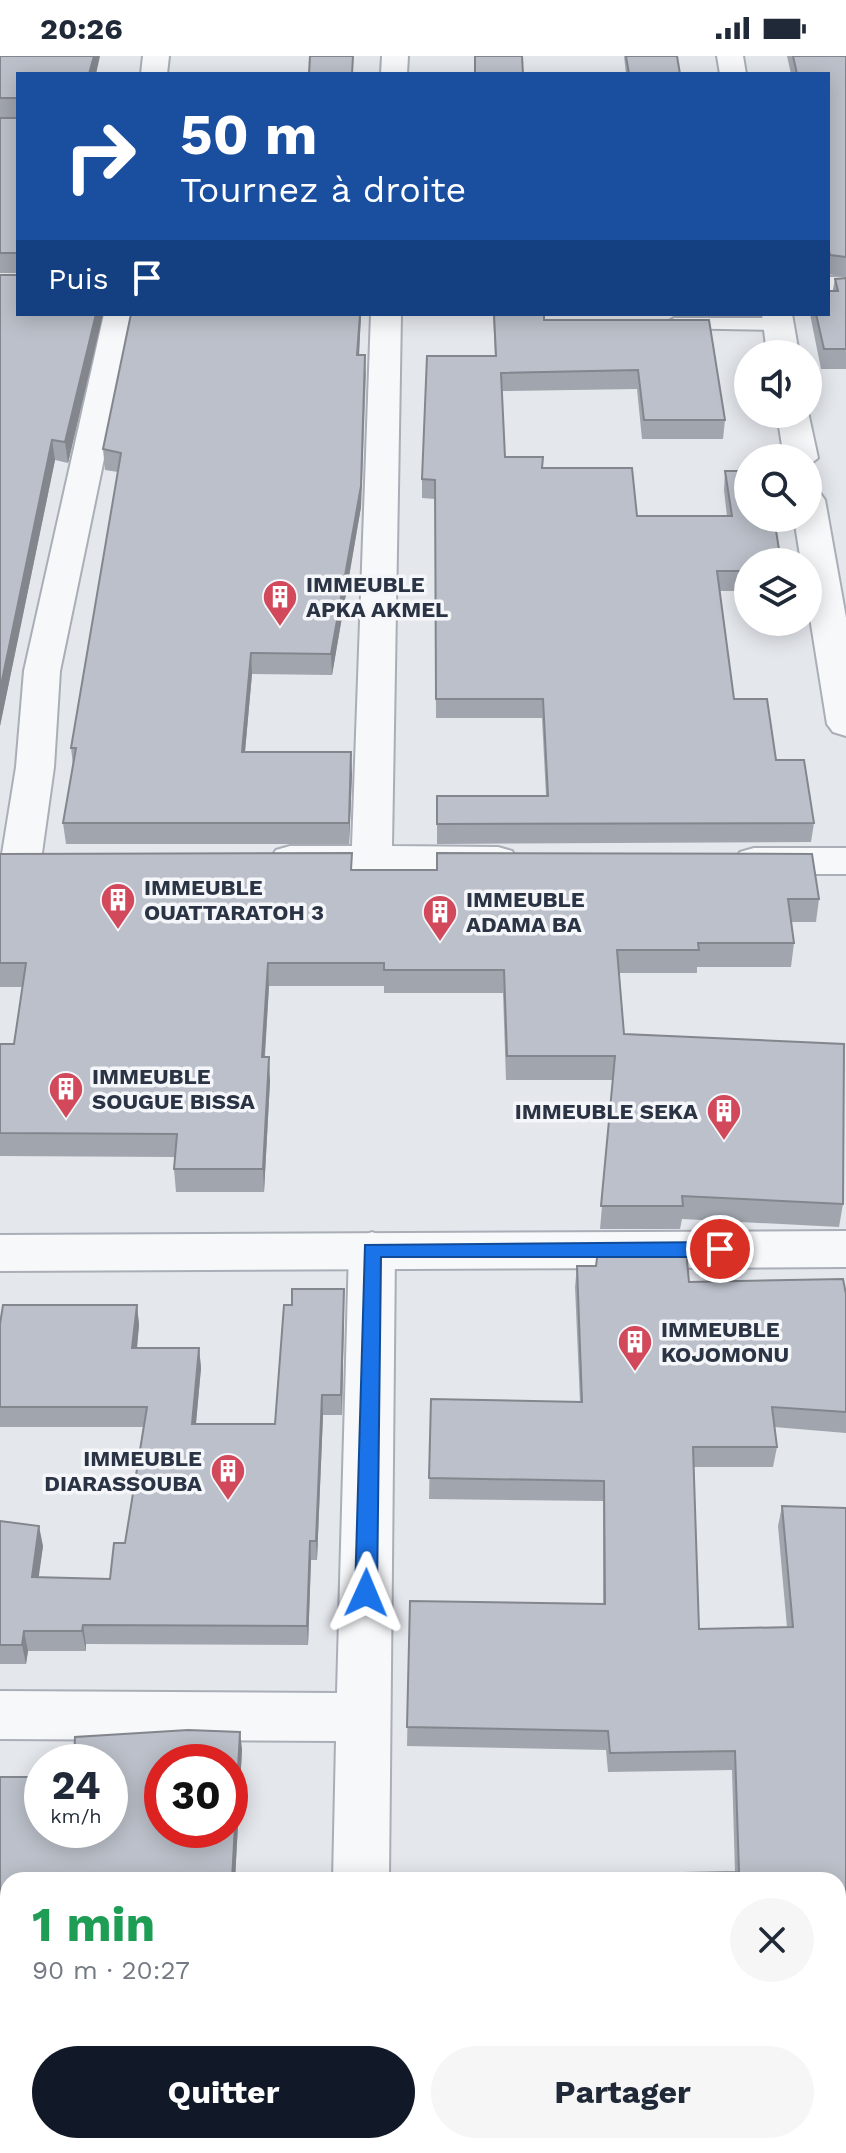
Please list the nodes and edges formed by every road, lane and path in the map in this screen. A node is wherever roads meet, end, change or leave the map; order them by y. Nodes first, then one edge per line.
1 (119, 316) edge
2 (386, 316) edge
3 (652, 324) edge
4 (779, 331) edge
5 (813, 532) edge
6 (846, 724) edge
7 (260, 859) edge
8 (372, 859) junction
9 (24, 860) edge
10 (530, 860) edge
11 (720, 861) edge
12 (846, 861) edge
13 (846, 1249) edge
14 (372, 1250) junction
15 (0, 1253) edge
16 (0, 1715) edge
17 (364, 1717) junction
18 (361, 1872) edge

1 - 9 street
2 - 8 street
3 - 4 lane
5 - 6 street
7 - 8 street
8 - 10 street
11 - 12 street
13 - 14 street
14 - 15 street
14 - 17 street
16 - 17 street
17 - 18 street

